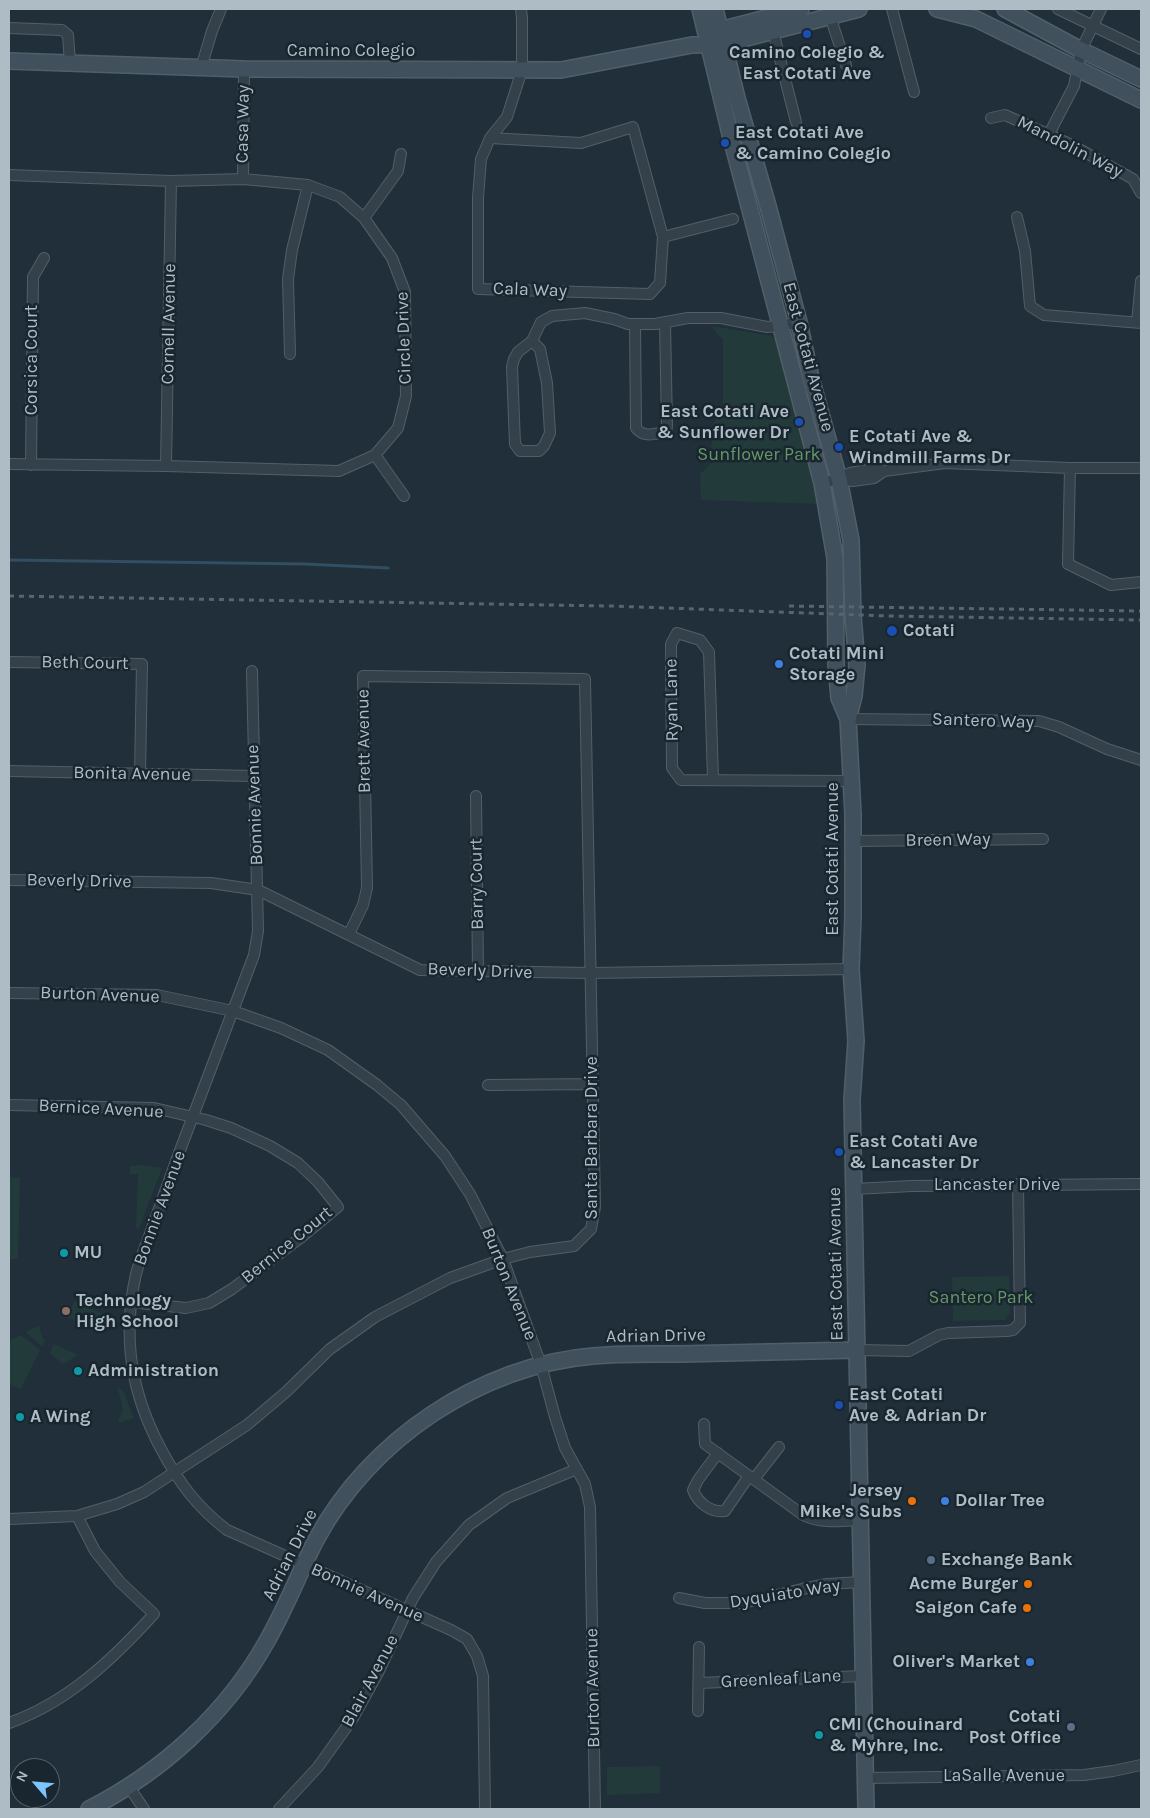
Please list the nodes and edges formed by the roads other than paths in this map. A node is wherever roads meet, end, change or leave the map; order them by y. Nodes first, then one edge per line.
1 (221, 9) edge
2 (521, 9) edge
3 (700, 9) edge
4 (715, 9) edge
5 (801, 9) edge
6 (859, 9) edge
7 (892, 9) edge
8 (937, 9) edge
9 (1005, 9) edge
10 (1058, 9) edge
11 (1102, 9) edge
12 (830, 16) junction
13 (1093, 25) junction
14 (9, 28) edge
15 (773, 31) junction
16 (715, 39) junction
17 (1141, 49) edge
18 (1081, 50) junction
19 (9, 61) edge
20 (70, 63) junction
21 (846, 65) dead end
22 (201, 68) junction
23 (1078, 68) junction
24 (244, 69) junction
25 (522, 70) junction
26 (1141, 79) edge
27 (914, 92) dead end
28 (1141, 100) edge
29 (992, 118) dead end
30 (796, 122) dead end
31 (1049, 134) junction
32 (490, 138) junction
33 (401, 154) dead end
34 (9, 175) edge
35 (242, 179) junction
36 (171, 181) junction
37 (308, 186) junction
38 (1141, 193) edge
39 (1017, 217) dead end
40 (364, 218) junction
41 (733, 219) dead end
42 (663, 237) junction
43 (44, 258) dead end
44 (1141, 281) edge
45 (799, 322) junction
46 (665, 323) junction
47 (1139, 323) edge
48 (635, 324) junction
49 (781, 326) junction
50 (532, 341) junction
51 (290, 354) dead end
52 (375, 455) junction
53 (9, 464) edge
54 (31, 465) junction
55 (166, 466) junction
56 (1070, 468) junction
57 (1141, 468) edge
58 (839, 479) junction
59 (822, 483) junction
60 (404, 496) dead end
61 (1141, 582) edge
62 (9, 662) edge
63 (252, 671) dead end
64 (586, 679) joint
65 (848, 719) junction
66 (1141, 760) edge
67 (9, 772) edge
68 (140, 774) junction
69 (254, 776) junction
70 (713, 780) junction
71 (852, 781) junction
72 (476, 796) dead end
73 (1043, 840) dead end
74 (853, 841) junction
75 (9, 880) edge
76 (258, 890) junction
77 (349, 934) junction
78 (851, 969) junction
79 (478, 972) junction
80 (590, 973) junction
81 (9, 993) edge
82 (233, 1011) junction
83 (593, 1084) junction
84 (488, 1085) dead end
85 (9, 1105) edge
86 (193, 1116) junction
87 (1018, 1184) junction
88 (1141, 1184) edge
89 (854, 1189) junction
90 (503, 1259) junction
91 (131, 1302) junction
92 (857, 1350) junction
93 (541, 1365) junction
94 (704, 1424) dead end
95 (779, 1447) dead end
96 (718, 1453) junction
97 (577, 1469) junction
98 (174, 1473) junction
99 (751, 1477) junction
100 (77, 1516) junction
101 (9, 1519) edge
102 (860, 1520) junction
103 (304, 1565) junction
104 (861, 1582) junction
105 (679, 1598) dead end
106 (408, 1610) junction
107 (699, 1647) dead end
108 (863, 1676) junction
109 (699, 1683) junction
110 (698, 1711) dead end
111 (9, 1722) edge
112 (1141, 1765) edge
113 (865, 1778) junction
114 (129, 1787) junction
115 (89, 1809) edge
116 (144, 1809) edge
117 (279, 1809) edge
118 (484, 1809) edge
119 (594, 1809) edge
120 (866, 1809) edge

1 - 22 street
2 - 25 street, Cala Way
3 - 16 main road, East Cotati Avenue
4 - 16 main road, East Cotati Avenue
5 - 16 main road, Camino Colegio
6 - 12 main road, Camino Colegio
7 - 27 street
8 - 23 main road
9 - 18 main road
10 - 13 street
11 - 13 street
12 - 15 main road, Camino Colegio
12 - 21 street
13 - 17 street
13 - 18 street
14 - 20 street
15 - 16 main road, Camino Colegio
15 - 30 street
16 - 25 main road, Camino Colegio
16 - 45 main road, East Cotati Avenue
16 - 49 main road, East Cotati Avenue
18 - 23 street
18 - 26 main road
19 - 20 main road, Camino Colegio
20 - 22 main road, Camino Colegio
22 - 24 main road, Camino Colegio
23 - 28 main road
23 - 31 street
24 - 25 main road, Camino Colegio
24 - 35 street, Casa Way
25 - 32 street, Cala Way
29 - 31 street, Mandolin Way
31 - 38 street, Mandolin Way
32 - 42 street
32 - 42 street, Cala Way
33 - 40 street
34 - 36 street, Circle Drive
35 - 36 street, Circle Drive
35 - 37 street, Circle Drive
36 - 55 street, Cornell Avenue
37 - 40 street, Circle Drive
37 - 51 street
39 - 47 street
40 - 52 street, Circle Drive
41 - 42 street
43 - 54 street, Corsica Court
44 - 47 street
45 - 49 street
45 - 58 main road, East Cotati Avenue
46 - 48 street
46 - 48 street
46 - 49 street
48 - 50 street
49 - 59 main road, East Cotati Avenue
50 - 50 street
52 - 55 street, Circle Drive
52 - 60 street
53 - 54 street, Circle Drive
54 - 55 street, Circle Drive
56 - 57 street
56 - 58 street
56 - 61 street
58 - 59 street
58 - 65 main road, East Cotati Avenue
59 - 65 main road, East Cotati Avenue
62 - 68 street, Beth Court
63 - 69 street, Bonnie Avenue
64 - 77 street, Brett Avenue
64 - 80 street, Santa Barbara Drive
65 - 66 street, Santero Way
65 - 71 main road, East Cotati Avenue
67 - 68 street, Bonita Avenue
68 - 69 street, Bonita Avenue
69 - 76 street, Bonnie Avenue
70 - 70 street, Ryan Lane
70 - 71 street, Ryan Lane
71 - 74 main road, East Cotati Avenue
72 - 79 street, Barry Court
73 - 74 street, Breen Way
74 - 78 main road, East Cotati Avenue
75 - 76 street, Beverly Drive
76 - 77 street, Beverly Drive
76 - 82 street, Bonnie Avenue
77 - 79 street, Beverly Drive
78 - 80 street, Beverly Drive
78 - 89 main road, East Cotati Avenue
79 - 80 street, Beverly Drive
80 - 83 street, Santa Barbara Drive
81 - 82 street, Burton Avenue
82 - 86 street, Bonnie Avenue
82 - 90 street, Burton Avenue
83 - 84 street
83 - 90 street, Santa Barbara Drive
85 - 86 street, Bernice Avenue
86 - 91 street, Bonnie Avenue
86 - 91 street, Bernice Court
87 - 88 street, Lancaster Drive
87 - 89 street, Lancaster Drive
87 - 92 street
89 - 92 main road, East Cotati Avenue
90 - 93 street, Burton Avenue
90 - 98 street, Santa Barbara Drive
91 - 98 street, Bonnie Avenue
92 - 93 main road, Adrian Drive
92 - 102 main road, East Cotati Avenue
93 - 97 street, Burton Avenue
93 - 103 main road, Adrian Drive
94 - 96 street
95 - 99 street
96 - 99 street
96 - 99 street
97 - 106 street, Blair Avenue
97 - 119 street, Burton Avenue
98 - 100 street, Santa Barbara Drive
98 - 103 street, Bonnie Avenue
99 - 102 street
100 - 101 street, Santa Barbara Drive
100 - 111 street
102 - 104 main road, East Cotati Avenue
103 - 106 street, Bonnie Avenue
103 - 114 main road, Adrian Drive
104 - 105 street, Dyquiato Way
104 - 108 main road, East Cotati Avenue
106 - 117 street, Blair Avenue
106 - 118 street, Bonnie Avenue
107 - 109 street, Greenleaf Lane
108 - 109 street, Greenleaf Lane
108 - 113 main road, East Cotati Avenue
109 - 110 street, Greenleaf Lane
112 - 113 street, LaSalle Avenue
113 - 120 main road, East Cotati Avenue
114 - 115 main road, Adrian Drive
114 - 116 street

